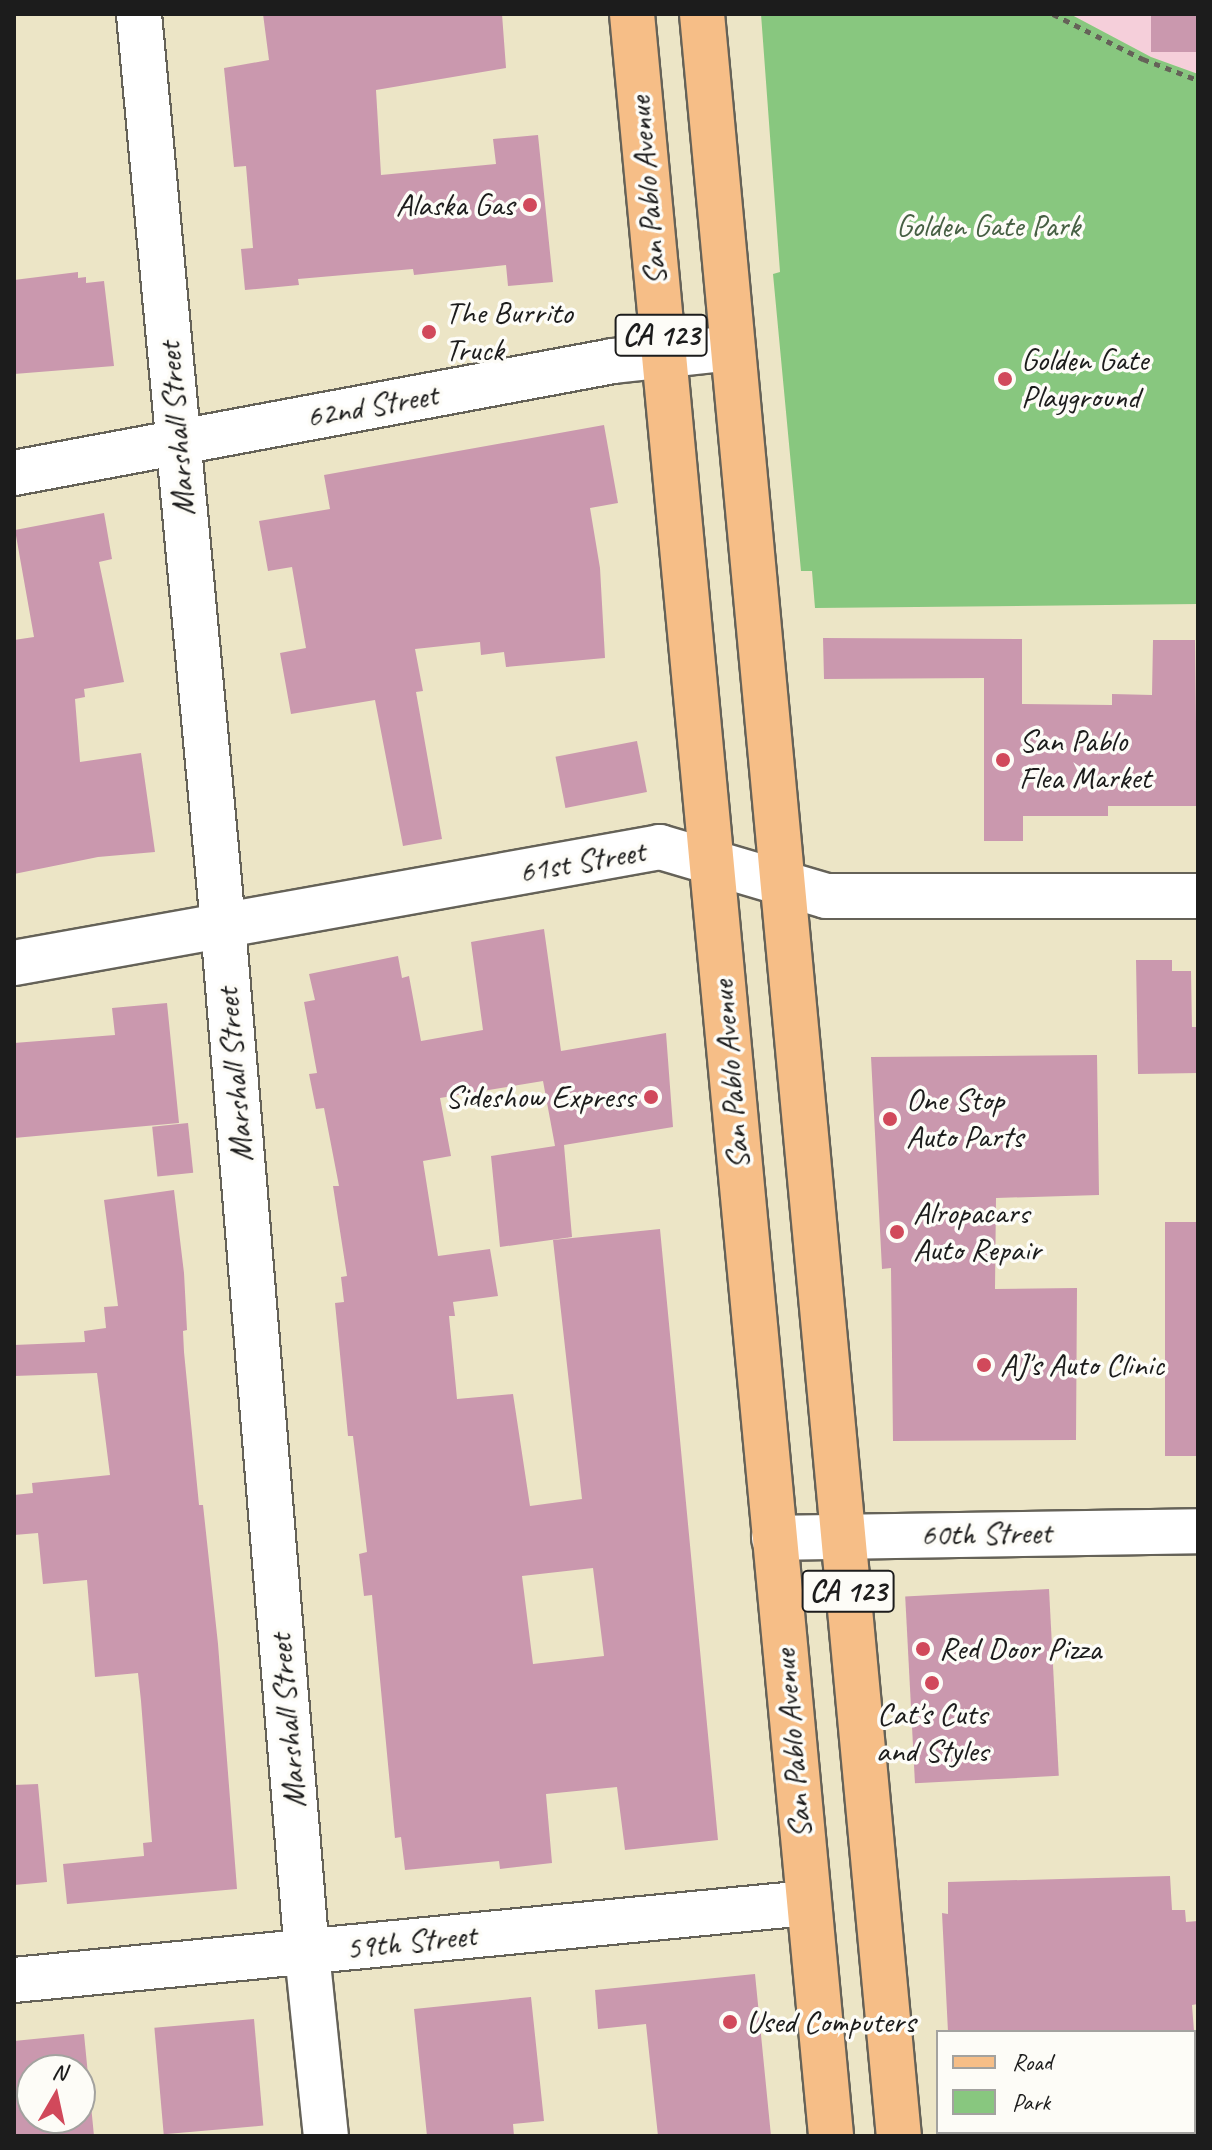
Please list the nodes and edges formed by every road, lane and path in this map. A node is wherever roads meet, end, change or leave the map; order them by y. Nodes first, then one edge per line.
1 (139, 14) edge
2 (632, 14) edge
3 (702, 14) edge
4 (1053, 14) edge
5 (1198, 80) edge
6 (732, 348) junction
7 (663, 356) junction
8 (178, 440) junction
9 (14, 473) edge
10 (710, 863) junction
11 (782, 883) junction
12 (1198, 896) edge
13 (223, 925) junction
14 (14, 963) edge
15 (1198, 1531) edge
16 (843, 1537) junction
17 (774, 1538) junction
18 (807, 1903) junction
19 (307, 1953) junction
20 (14, 1980) edge
21 (326, 2136) edge
22 (831, 2136) edge
23 (899, 2136) edge

1 - 8 street, Marshall Street
2 - 7 main road, San Pablo Avenue / CA 123
3 - 6 main road, CA 123
4 - 5 path
6 - 7 street, 62nd Street
6 - 11 main road, CA 123
7 - 8 street, 62nd Street
7 - 10 main road, San Pablo Avenue / CA 123
8 - 9 street, 62nd Street
8 - 13 street, Marshall Street
10 - 11 street, 61st Street
10 - 13 street, 61st Street
10 - 17 main road, San Pablo Avenue / CA 123
11 - 12 street, 61st Street
11 - 16 main road, CA 123
13 - 14 street, 61st Street
13 - 19 street, Marshall Street
15 - 16 street, 60th Street
16 - 17 street, 60th Street
16 - 23 main road, CA 123
17 - 18 main road, San Pablo Avenue / CA 123
18 - 19 street, 59th Street
18 - 22 main road, San Pablo Avenue / CA 123
19 - 20 street, 59th Street
19 - 21 street, Marshall Street

